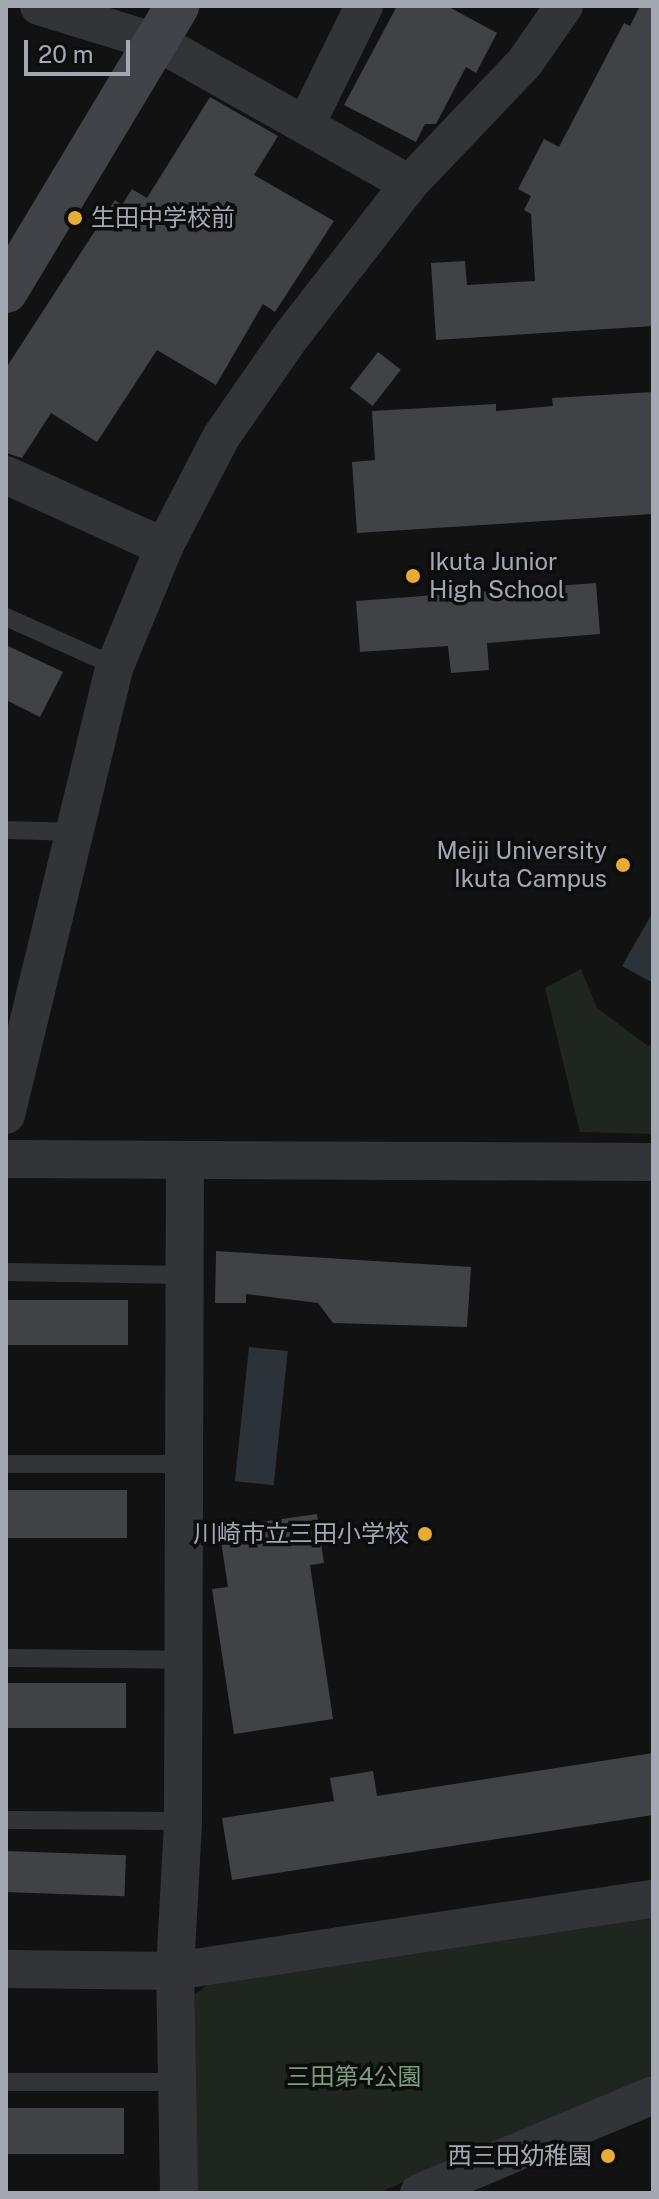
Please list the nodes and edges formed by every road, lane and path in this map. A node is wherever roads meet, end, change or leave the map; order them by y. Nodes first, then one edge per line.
1 (39, 6) edge
2 (364, 6) edge
3 (564, 6) edge
4 (168, 24) edge
5 (307, 122) junction
6 (409, 184) junction
7 (6, 291) edge
8 (6, 475) edge
9 (164, 547) junction
10 (6, 617) edge
11 (115, 666) junction
12 (6, 830) edge
13 (76, 832) junction
14 (19, 1010) edge
15 (6, 1115) edge
16 (6, 1159) edge
17 (185, 1160) junction
18 (653, 1162) edge
19 (6, 1272) edge
20 (182, 1275) junction
21 (6, 1464) edge
22 (184, 1464) junction
23 (6, 1658) edge
24 (184, 1660) junction
25 (6, 1820) edge
26 (183, 1821) junction
27 (653, 1899) edge
28 (6, 1969) edge
29 (175, 1971) junction
30 (6, 2082) edge
31 (175, 2082) junction
32 (653, 2095) edge
33 (179, 2193) edge
34 (419, 2193) edge

1 - 4 street
2 - 5 street
3 - 6 street
4 - 5 street
4 - 7 street
5 - 6 street
6 - 9 street
8 - 9 street
9 - 11 street
10 - 11 lane
11 - 13 street
12 - 13 lane
13 - 14 street
14 - 15 street
16 - 17 street
17 - 18 street
17 - 20 street
19 - 20 lane
20 - 22 street
21 - 22 lane
22 - 24 street
23 - 24 lane
24 - 26 street
25 - 26 lane
26 - 29 street
27 - 29 street
28 - 29 street
29 - 31 street
30 - 31 lane
31 - 33 street
32 - 34 street

